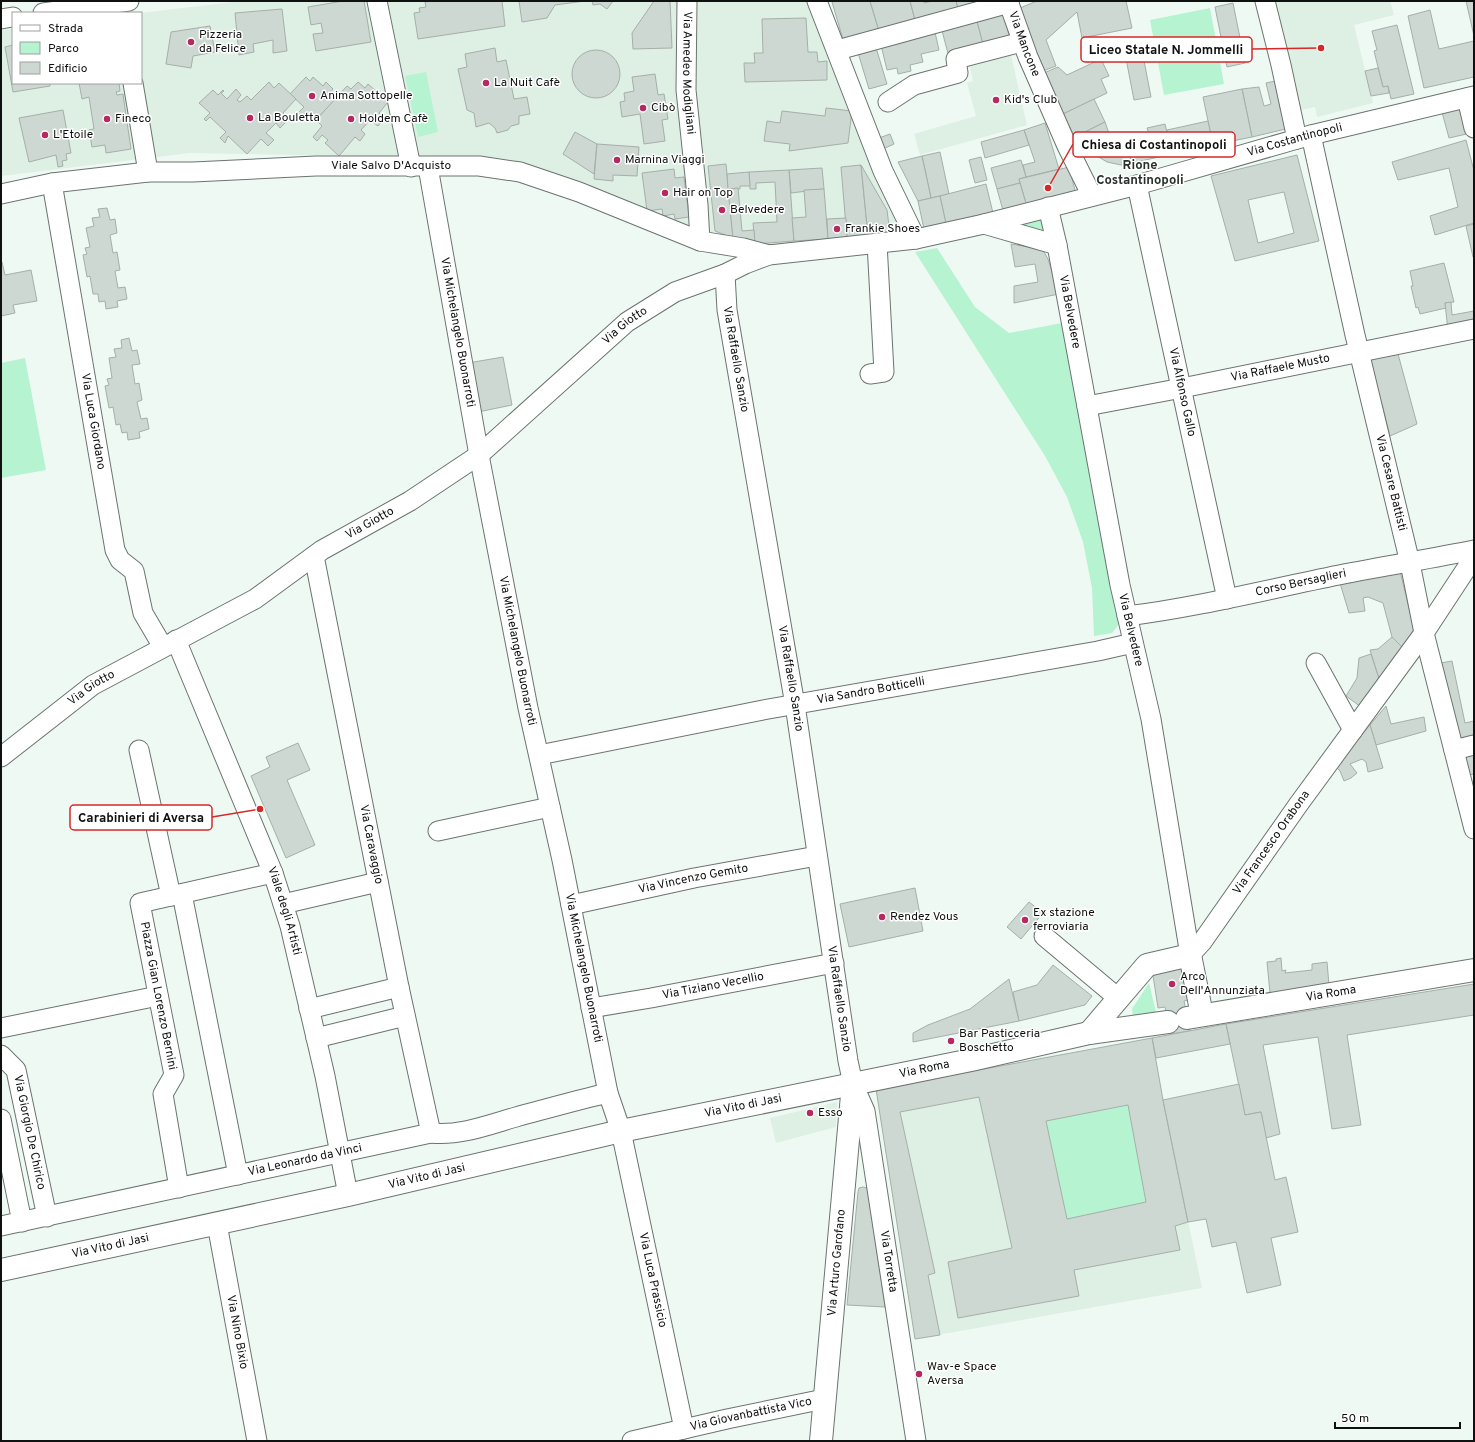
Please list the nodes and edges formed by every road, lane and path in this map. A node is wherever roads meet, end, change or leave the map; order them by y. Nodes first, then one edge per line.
1 (377, 1) edge
2 (687, 1) edge
3 (817, 1) edge
4 (1265, 1) edge
5 (1009, 2) edge
6 (123, 5) edge
7 (53, 12) edge
8 (12, 17) edge
9 (1, 19) edge
10 (1022, 42) junction
11 (846, 48) dead end
12 (133, 84) edge
13 (1471, 97) edge
14 (888, 102) dead end
15 (1474, 128) edge
16 (1304, 137) junction
17 (420, 167) junction
18 (148, 172) junction
19 (52, 183) junction
20 (1137, 185) junction
21 (1, 194) edge
22 (1092, 196) junction
23 (1048, 207) junction
24 (984, 224) junction
25 (916, 239) junction
26 (700, 241) junction
27 (877, 243) junction
28 (1057, 245) junction
29 (769, 255) junction
30 (725, 274) junction
31 (1474, 329) edge
32 (1359, 353) junction
33 (870, 374) dead end
34 (1182, 388) junction
35 (1087, 406) junction
36 (479, 455) junction
37 (1474, 550) edge
38 (314, 556) junction
39 (1474, 557) edge
40 (1410, 563) junction
41 (1227, 599) junction
42 (1127, 616) junction
43 (1424, 633) junction
44 (1133, 643) junction
45 (169, 644) junction
46 (1316, 663) dead end
47 (796, 705) junction
48 (1353, 730) junction
49 (1474, 745) edge
50 (139, 750) dead end
51 (1454, 750) junction
52 (539, 755) junction
53 (1, 757) edge
54 (550, 807) junction
55 (1474, 829) edge
56 (438, 831) dead end
57 (817, 856) junction
58 (273, 873) junction
59 (378, 882) junction
60 (176, 895) junction
61 (282, 904) junction
62 (571, 905) junction
63 (1044, 936) dead end
64 (1190, 955) junction
65 (834, 963) junction
66 (1474, 970) edge
67 (398, 987) junction
68 (158, 996) junction
69 (1118, 998) junction
70 (591, 1008) junction
71 (309, 1010) junction
72 (405, 1016) junction
73 (1186, 1018) junction
74 (1, 1028) edge
75 (1089, 1033) junction
76 (316, 1038) junction
77 (1, 1055) edge
78 (853, 1084) junction
79 (608, 1094) junction
80 (1, 1119) edge
81 (621, 1131) junction
82 (431, 1133) junction
83 (341, 1153) junction
84 (846, 1158) junction
85 (872, 1159) junction
86 (238, 1175) junction
87 (179, 1188) junction
88 (348, 1195) junction
89 (47, 1217) junction
90 (22, 1222) junction
91 (217, 1224) junction
92 (1, 1226) edge
93 (1, 1270) edge
94 (824, 1399) junction
95 (684, 1429) junction
96 (257, 1441) edge
97 (632, 1441) edge
98 (821, 1441) edge
99 (916, 1441) edge

1 - 17 street, Via Michelangelo Buonarroti
2 - 26 street, Via Amedeo Modigliani
3 - 25 street
4 - 16 street, Via Cesare Battisti
5 - 10 street, Via Mancone
5 - 11 street
6 - 7 street
8 - 9 street
10 - 14 street
10 - 22 street, Via Mancone
12 - 18 street
13 - 15 street
13 - 16 street, Via Costantinopoli
16 - 20 street, Via Costantinopoli
16 - 32 street, Via Cesare Battisti
17 - 18 street, Viale Salvo D'Acquisto
17 - 26 street, Viale Salvo D'Acquisto
17 - 36 street, Via Michelangelo Buonarroti
18 - 19 street, Viale Salvo D'Acquisto
19 - 21 street, Viale Salvo D'Acquisto
19 - 45 street, Via Luca Giordano
20 - 22 street, Via Costantinopoli
20 - 34 street, Via Alfonso Gallo
22 - 23 street, Via Costantinopoli
23 - 24 street
23 - 28 street, Via Belvedere
24 - 25 street
24 - 28 street
25 - 27 street
26 - 29 street, Viale Salvo D'Acquisto
27 - 29 street
27 - 33 street
28 - 35 street, Via Belvedere
29 - 30 street
30 - 36 street, Via Giotto
30 - 47 street, Via Raffaello Sanzio
31 - 32 street, Via Raffaele Musto
32 - 34 street, Via Raffaele Musto
32 - 40 street, Via Cesare Battisti
34 - 35 street, Via Raffaele Musto
34 - 41 street, Via Alfonso Gallo
35 - 42 street, Via Belvedere
36 - 38 street, Via Giotto
36 - 52 street, Via Michelangelo Buonarroti
37 - 40 street, Corso Bersaglieri
38 - 45 street, Via Giotto
38 - 59 street, Via Caravaggio
39 - 43 street, Via Francesco Orabona
40 - 41 street, Corso Bersaglieri
40 - 43 street, Via Cesare Battisti
41 - 42 street, Corso Bersaglieri
42 - 44 street, Via Belvedere
43 - 48 street, Via Francesco Orabona
43 - 51 street, Via Cesare Battisti
44 - 47 street, Via Sandro Botticelli
44 - 64 street, Via Belvedere
45 - 53 street, Via Giotto
45 - 58 street, Viale degli Artisti
46 - 48 street
47 - 52 street, Via Sandro Botticelli
47 - 57 street, Via Raffaello Sanzio
48 - 64 street, Via Francesco Orabona
49 - 51 street
50 - 60 street
51 - 55 street, Via Cesare Battisti
52 - 54 street, Via Michelangelo Buonarroti
54 - 56 street
54 - 62 street, Via Michelangelo Buonarroti
57 - 62 street, Via Vincenzo Gemito
57 - 65 street, Via Raffaello Sanzio
58 - 60 street, Piazza Gian Lorenzo Bernini
58 - 61 street, Viale degli Artisti
59 - 61 street
59 - 67 street, Via Caravaggio
60 - 68 street, Piazza Gian Lorenzo Bernini
60 - 86 street
61 - 71 street, Viale degli Artisti
62 - 70 street, Via Michelangelo Buonarroti
63 - 69 street
64 - 69 street
64 - 73 street, Via Belvedere
65 - 70 street, Via Tiziano Vecellio
65 - 78 street, Via Raffaello Sanzio
66 - 73 street, Via Roma
67 - 71 street
67 - 72 street, Via Caravaggio
68 - 74 street
68 - 87 street, Piazza Gian Lorenzo Bernini
69 - 75 street
70 - 79 street, Via Michelangelo Buonarroti
71 - 76 street, Viale degli Artisti
72 - 76 street
72 - 82 street, Via Caravaggio
73 - 75 street, Via Roma
75 - 78 street, Via Roma
76 - 83 street, Viale degli Artisti
77 - 89 street, Via Giorgio De Chirico
78 - 81 street, Via Vito di Jasi
78 - 84 street, Via Arturo Garofano
78 - 85 street, Via Torretta
79 - 81 street, Via Michelangelo Buonarroti
79 - 82 street, Via Leonardo da Vinci
80 - 90 street, Via Giorgio De Chirico
81 - 88 street, Via Vito di Jasi
81 - 95 street, Via Luca Prassicio
82 - 83 street, Via Leonardo da Vinci
83 - 86 street, Via Leonardo da Vinci
83 - 88 street, Viale degli Artisti
84 - 85 street
84 - 94 street, Via Arturo Garofano
85 - 99 street, Via Torretta
86 - 87 street, Via Leonardo da Vinci
87 - 89 street, Via Leonardo da Vinci
88 - 91 street, Via Vito di Jasi
89 - 90 street, Via Leonardo da Vinci
90 - 92 street, Via Leonardo da Vinci
91 - 93 street, Via Vito di Jasi
91 - 96 street, Via Nino Bixio
94 - 95 street, Via Giovanbattista Vico
94 - 98 street, Via Arturo Garofano
95 - 97 street, Via Giovanbattista Vico

